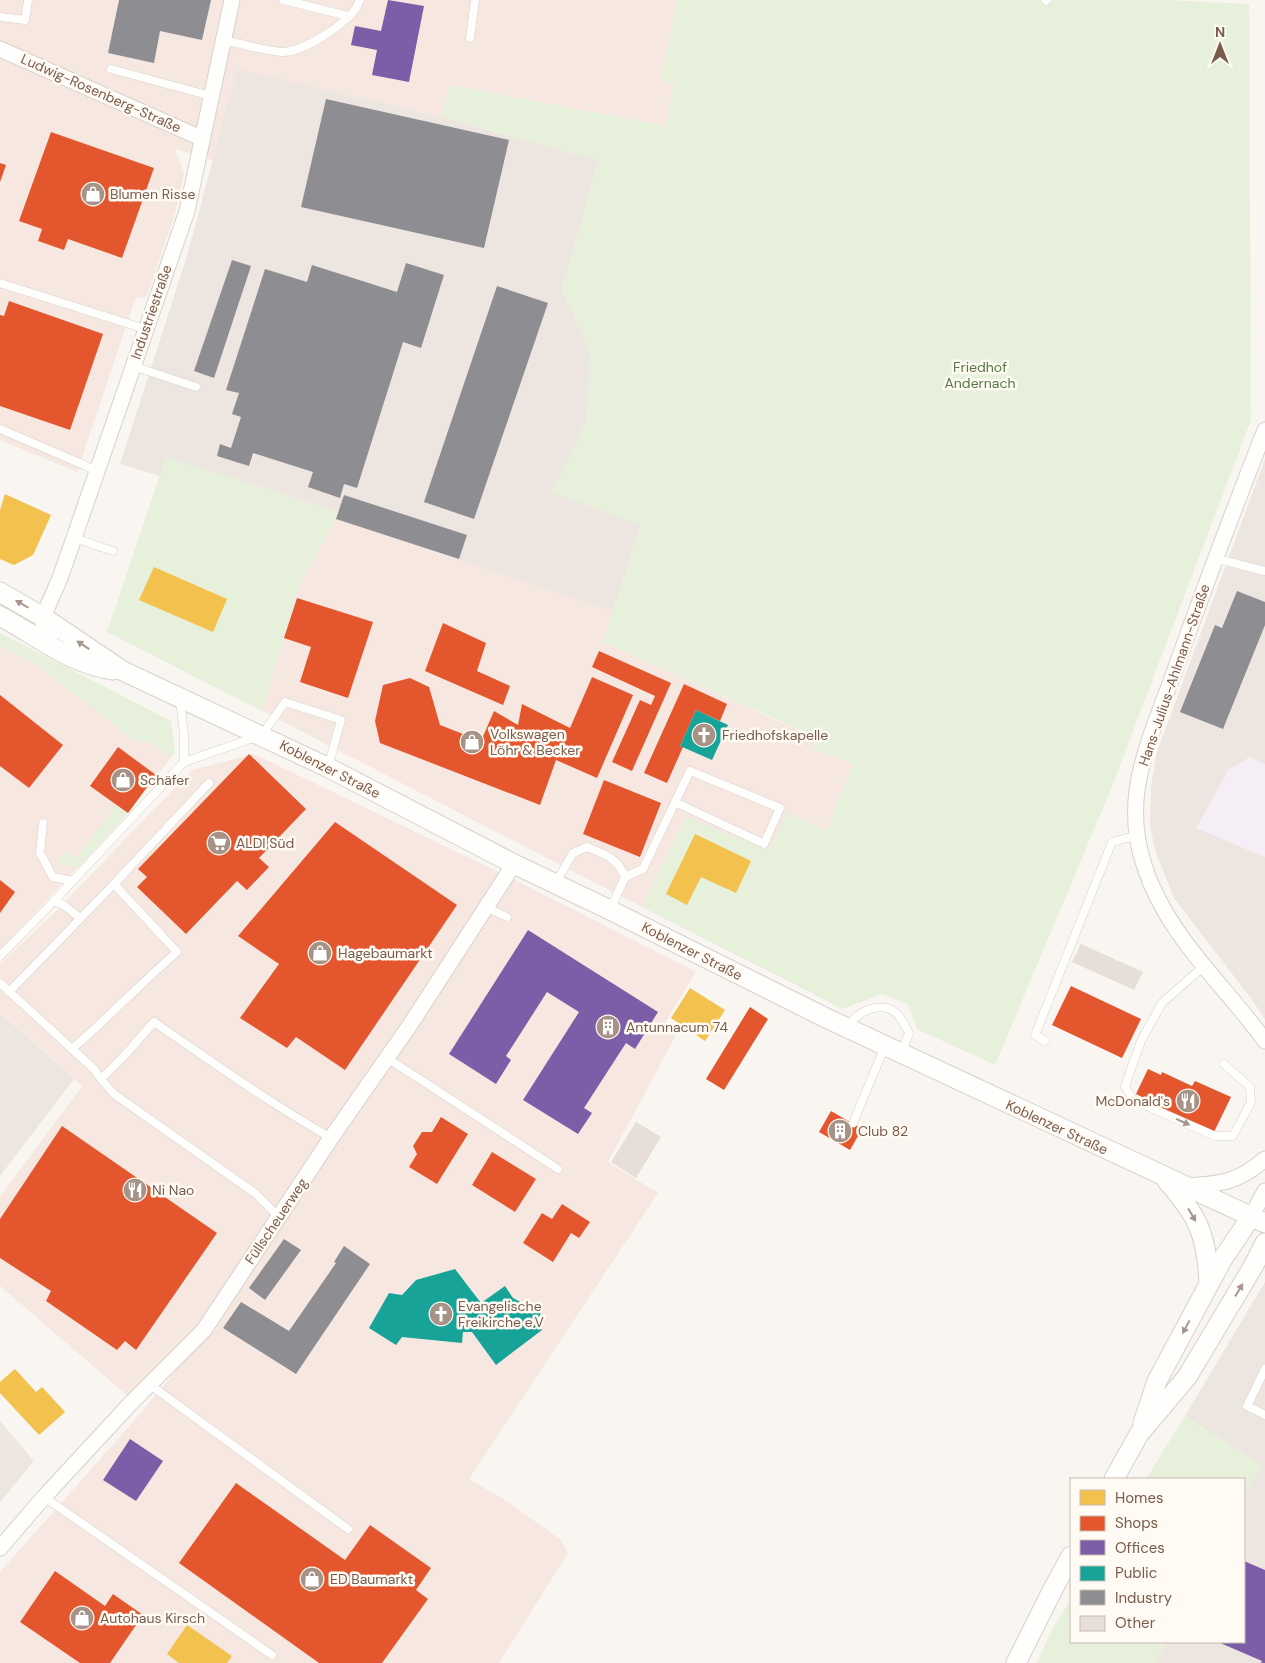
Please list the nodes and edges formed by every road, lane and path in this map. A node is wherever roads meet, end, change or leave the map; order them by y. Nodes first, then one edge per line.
1 (28, 0) edge
2 (232, 0) edge
3 (284, 0) edge
4 (360, 0) edge
5 (475, 0) edge
6 (348, 16) junction
7 (0, 17) edge
8 (470, 38) dead end
9 (223, 40) junction
10 (0, 49) edge
11 (110, 69) dead end
12 (211, 96) junction
13 (201, 138) junction
14 (0, 283) edge
15 (145, 329) junction
16 (133, 366) junction
17 (196, 387) dead end
18 (0, 429) edge
19 (1265, 430) edge
20 (98, 471) junction
21 (74, 538) junction
22 (113, 551) dead end
23 (1214, 558) junction
24 (1265, 571) edge
25 (0, 592) edge
26 (3, 617) edge
27 (43, 617) junction
28 (55, 650) junction
29 (123, 671) junction
30 (180, 697) junction
31 (262, 735) junction
32 (184, 762) junction
33 (327, 767) junction
34 (209, 783) dead end
35 (674, 802) junction
36 (43, 822) dead end
37 (1138, 835) junction
38 (514, 864) junction
39 (625, 877) junction
40 (73, 882) junction
41 (114, 884) junction
42 (555, 884) junction
43 (54, 901) junction
44 (486, 907) junction
45 (610, 910) junction
46 (507, 917) dead end
47 (80, 918) junction
48 (0, 956) edge
49 (1204, 966) junction
50 (0, 983) edge
51 (9, 992) junction
52 (847, 1028) junction
53 (1045, 1041) dead end
54 (1265, 1041) edge
55 (72, 1049) junction
56 (893, 1050) junction
57 (387, 1058) junction
58 (1224, 1064) dead end
59 (101, 1079) junction
60 (852, 1123) dead end
61 (331, 1138) junction
62 (1265, 1159) edge
63 (558, 1169) dead end
64 (1163, 1176) junction
65 (1184, 1186) junction
66 (1265, 1191) edge
67 (280, 1217) junction
68 (1258, 1220) edge
69 (1265, 1243) edge
70 (1209, 1284) junction
71 (1265, 1369) edge
72 (149, 1384) junction
73 (1265, 1415) edge
74 (1139, 1434) junction
75 (1115, 1478) edge
76 (44, 1497) junction
77 (348, 1529) dead end
78 (0, 1548) edge
79 (1070, 1558) edge
80 (272, 1655) dead end
81 (1016, 1663) edge

1 - 7 lane
2 - 9 street, Industriestraße
3 - 6 lane
4 - 6 lane
5 - 8 lane
6 - 9 lane
9 - 12 street, Industriestraße
10 - 13 street, Ludwig-Rosenberg-Straße
11 - 12 lane
12 - 13 street, Industriestraße
13 - 15 street, Industriestraße
14 - 15 lane
15 - 16 street, Industriestraße
16 - 17 lane
16 - 20 street, Industriestraße
18 - 20 lane
19 - 23 street, Hans-Julius-Ahlmann-Straße
20 - 21 street, Industriestraße
21 - 22 lane
21 - 27 street, Industriestraße
23 - 24 lane
23 - 37 street, Hans-Julius-Ahlmann-Straße
27 -> 25 street, Koblenzer Straße
26 - 27 street
26 - 28 street, Koblenzer Straße
27 - 28 street
29 -> 27 street, Koblenzer Straße
28 - 29 street, Koblenzer Straße
29 - 30 street, Koblenzer Straße
30 - 31 street, Koblenzer Straße
30 - 32 lane
31 - 32 lane
31 - 33 street, Koblenzer Straße
31 - 33 lane
32 - 40 lane
33 - 38 street, Koblenzer Straße
34 - 41 lane
35 - 35 lane
35 - 39 lane
36 - 40 lane
37 - 49 street, Hans-Julius-Ahlmann-Straße
37 - 53 lane
38 - 42 street, Koblenzer Straße
38 - 44 street, Füllscheuerweg
39 - 42 lane
39 - 45 lane
40 - 43 lane
41 - 47 lane
41 - 55 lane
42 - 45 street, Koblenzer Straße
43 - 47 lane
43 - 48 lane
44 - 46 lane
44 - 57 street, Füllscheuerweg
45 - 52 street, Koblenzer Straße
47 - 51 lane
49 - 54 street, Hans-Julius-Ahlmann-Straße
49 -> 58 lane
50 - 51 lane
51 - 55 lane
52 - 56 street, Koblenzer Straße
52 - 56 lane
55 - 59 lane
56 - 60 lane
56 - 64 street, Koblenzer Straße
57 - 61 street, Füllscheuerweg
57 - 63 lane
59 - 61 lane
59 - 67 lane
61 - 67 street, Füllscheuerweg
62 - 65 street
64 - 65 street, Koblenzer Straße
64 -> 70 street
65 - 68 street, Koblenzer Straße
66 - 68 street
67 - 72 street, Füllscheuerweg
68 - 70 street
74 -> 69 street
70 -> 74 street
71 - 73 lane
72 - 76 street, Füllscheuerweg
72 - 77 lane
74 - 75 street
76 - 78 street, Füllscheuerweg
76 - 80 lane
79 - 81 street

